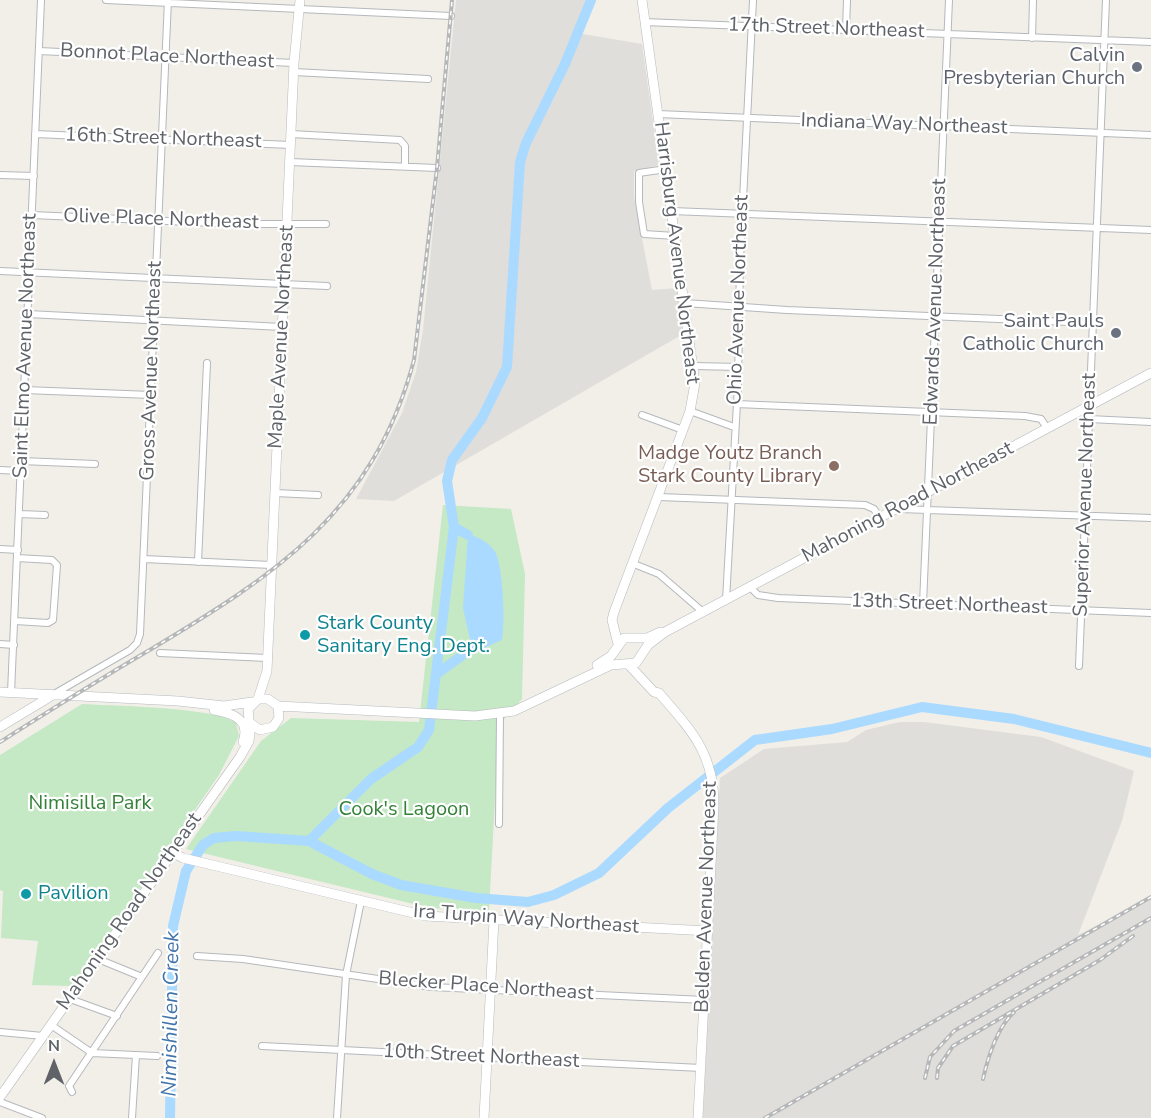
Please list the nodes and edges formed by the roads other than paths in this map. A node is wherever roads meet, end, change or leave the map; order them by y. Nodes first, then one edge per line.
1 (41, 0) edge
2 (106, 0) edge
3 (642, 0) edge
4 (753, 0) edge
5 (847, 0) edge
6 (949, 0) edge
7 (1033, 0) edge
8 (1107, 0) edge
9 (167, 1) edge
10 (298, 4) edge
11 (451, 16) dead end
12 (644, 22) junction
13 (752, 27) junction
14 (846, 30) junction
15 (948, 34) junction
16 (1032, 38) junction
17 (1105, 40) junction
18 (1151, 42) edge
19 (39, 51) junction
20 (165, 57) junction
21 (294, 67) junction
22 (428, 79) dead end
23 (658, 114) junction
24 (747, 118) junction
25 (944, 127) junction
26 (1101, 133) junction
27 (35, 134) junction
28 (1151, 135) edge
29 (162, 139) junction
30 (291, 139) junction
31 (290, 162) junction
32 (405, 166) junction
33 (436, 168) dead end
34 (666, 169) junction
35 (0, 175) edge
36 (34, 176) junction
37 (672, 211) junction
38 (742, 213) junction
39 (32, 215) junction
40 (159, 221) junction
41 (939, 221) junction
42 (287, 223) junction
43 (326, 224) dead end
44 (1097, 227) junction
45 (1151, 230) edge
46 (675, 236) junction
47 (0, 271) edge
48 (30, 272) junction
49 (155, 278) junction
50 (284, 284) junction
51 (327, 286) dead end
52 (685, 303) junction
53 (739, 307) junction
54 (28, 314) junction
55 (935, 317) junction
56 (154, 321) junction
57 (1093, 323) junction
58 (282, 327) junction
59 (207, 363) dead end
60 (694, 366) junction
61 (738, 367) junction
62 (1151, 373) edge
63 (25, 390) junction
64 (151, 395) junction
65 (736, 404) junction
66 (1090, 406) junction
67 (690, 411) junction
68 (932, 412) junction
69 (642, 415) dead end
70 (1089, 419) junction
71 (1151, 422) edge
72 (734, 427) junction
73 (1047, 428) junction
74 (683, 430) junction
75 (21, 461) junction
76 (95, 464) dead end
77 (0, 470) edge
78 (21, 471) junction
79 (929, 492) junction
80 (275, 493) junction
81 (318, 495) dead end
82 (659, 497) junction
83 (729, 501) junction
84 (928, 509) junction
85 (894, 510) junction
86 (19, 514) junction
87 (45, 515) dead end
88 (1085, 515) junction
89 (880, 518) junction
90 (1151, 518) edge
91 (0, 549) edge
92 (18, 550) junction
93 (17, 558) junction
94 (144, 559) junction
95 (198, 562) junction
96 (634, 564) junction
97 (271, 565) junction
98 (750, 586) junction
99 (726, 600) junction
100 (619, 601) junction
101 (923, 604) junction
102 (1081, 610) junction
103 (703, 612) junction
104 (1151, 613) edge
105 (15, 621) junction
106 (665, 633) junction
107 (632, 637) junction
108 (0, 644) edge
109 (14, 645) junction
110 (617, 646) junction
111 (160, 653) dead end
112 (643, 655) junction
113 (267, 658) junction
114 (626, 664) junction
115 (1078, 666) dead end
116 (267, 674) junction
117 (584, 676) junction
118 (0, 692) edge
119 (11, 693) junction
120 (659, 693) junction
121 (53, 695) junction
122 (178, 701) junction
123 (255, 701) junction
124 (275, 703) junction
125 (224, 706) junction
126 (304, 708) junction
127 (500, 714) junction
128 (279, 718) junction
129 (250, 723) junction
130 (0, 727) edge
131 (264, 730) junction
132 (240, 757) junction
133 (223, 781) junction
134 (499, 824) dead end
135 (172, 853) junction
136 (361, 901) junction
137 (494, 920) junction
138 (708, 931) junction
139 (158, 953) dead end
140 (197, 956) dead end
141 (98, 959) junction
142 (346, 975) junction
143 (142, 976) junction
144 (490, 989) junction
145 (70, 999) junction
146 (704, 1000) junction
147 (117, 1016) junction
148 (51, 1025) junction
149 (0, 1032) edge
150 (44, 1036) junction
151 (262, 1046) dead end
152 (340, 1050) junction
153 (92, 1053) junction
154 (136, 1055) junction
155 (157, 1056) dead end
156 (487, 1057) junction
157 (701, 1068) junction
158 (72, 1092) dead end
159 (0, 1097) edge
160 (0, 1102) edge
161 (42, 1118) edge
162 (132, 1118) edge
163 (337, 1118) edge
164 (484, 1118) edge
165 (699, 1118) edge

1 - 19 street, Saint Elmo Avenue Northeast
2 - 9 street
3 - 12 street, Harrisburg Avenue Northeast
4 - 13 street, Ohio Avenue Northeast
5 - 14 street
6 - 15 street, Edwards Avenue Northeast
7 - 16 street
8 - 17 street, Superior Avenue Northeast
9 - 10 street
9 - 20 street, Gross Avenue Northeast
10 - 11 street
10 - 21 street, Maple Avenue Northeast
12 - 13 street, 17th Street Northeast
12 - 23 street, Harrisburg Avenue Northeast
13 - 14 street, 17th Street Northeast
13 - 24 street, Ohio Avenue Northeast
14 - 15 street, 17th Street Northeast
15 - 16 street, 17th Street Northeast
15 - 25 street, Edwards Avenue Northeast
16 - 17 street, 17th Street Northeast
17 - 18 street, 17th Street Northeast
17 - 26 street, Superior Avenue Northeast
19 - 20 street, Bonnot Place Northeast
19 - 27 street, Saint Elmo Avenue Northeast
20 - 21 street, Bonnot Place Northeast
20 - 29 street, Gross Avenue Northeast
21 - 22 street, Bonnot Place Northeast
21 - 30 street, Maple Avenue Northeast
23 - 24 street, Indiana Way Northeast
23 - 34 street, Harrisburg Avenue Northeast
24 - 25 street, Indiana Way Northeast
24 - 38 street, Ohio Avenue Northeast
25 - 26 street, Indiana Way Northeast
25 - 41 street, Edwards Avenue Northeast
26 - 28 street, Indiana Way Northeast
26 - 44 street, Superior Avenue Northeast
27 - 29 street, 16th Street Northeast
27 - 36 street, Saint Elmo Avenue Northeast
29 - 30 street, 16th Street Northeast
29 - 40 street, Gross Avenue Northeast
30 - 31 street, Maple Avenue Northeast
30 - 32 street, 16th Street Northeast
31 - 32 street
31 - 42 street, Maple Avenue Northeast
32 - 33 street
34 - 37 street, Harrisburg Avenue Northeast
34 - 46 street
35 - 36 street
36 - 39 street, Saint Elmo Avenue Northeast
37 - 38 street
37 - 46 street, Harrisburg Avenue Northeast
38 - 41 street
38 - 53 street, Ohio Avenue Northeast
39 - 40 street, Olive Place Northeast
39 - 48 street, Saint Elmo Avenue Northeast
40 - 42 street, Olive Place Northeast
40 - 49 street, Gross Avenue Northeast
41 - 44 street
41 - 55 street, Edwards Avenue Northeast
42 - 43 street, Olive Place Northeast
42 - 50 street, Maple Avenue Northeast
44 - 45 street
44 - 57 street, Superior Avenue Northeast
46 - 52 street, Harrisburg Avenue Northeast
47 - 48 street
48 - 49 street
48 - 54 street, Saint Elmo Avenue Northeast
49 - 50 street
49 - 56 street, Gross Avenue Northeast
50 - 51 street
50 - 58 street, Maple Avenue Northeast
52 - 53 street
52 - 60 street, Harrisburg Avenue Northeast
53 - 55 street
53 - 61 street, Ohio Avenue Northeast
54 - 56 street
54 - 63 street, Saint Elmo Avenue Northeast
55 - 57 street
55 - 68 street, Edwards Avenue Northeast
56 - 58 street
56 - 64 street, Gross Avenue Northeast
57 - 66 street, Superior Avenue Northeast
58 - 80 street, Maple Avenue Northeast
59 - 95 street
60 - 61 street
60 - 67 street, Harrisburg Avenue Northeast
61 - 65 street, Ohio Avenue Northeast
62 - 66 street, Mahoning Road Northeast
63 - 64 street
63 - 75 street, Saint Elmo Avenue Northeast
64 - 94 street, Gross Avenue Northeast
65 - 68 street
65 - 72 street, Ohio Avenue Northeast
66 - 70 street, Superior Avenue Northeast
66 - 73 street, Mahoning Road Northeast
67 - 72 street
67 - 74 street, Harrisburg Avenue Northeast
68 - 73 street
68 - 79 street, Edwards Avenue Northeast
69 - 74 street
70 - 71 street
70 - 88 street, Superior Avenue Northeast
72 - 83 street, Ohio Avenue Northeast
73 - 79 street, Mahoning Road Northeast
74 - 82 street, Harrisburg Avenue Northeast
75 - 76 street
75 - 78 street, Saint Elmo Avenue Northeast
77 - 78 street
78 - 86 street, Saint Elmo Avenue Northeast
79 - 84 street, Edwards Avenue Northeast
79 - 85 street, Mahoning Road Northeast
80 - 81 street
80 - 97 street, Maple Avenue Northeast
82 - 83 street
82 - 96 street, Harrisburg Avenue Northeast
83 - 89 street
83 - 99 street, Ohio Avenue Northeast
84 - 85 street
84 - 88 street
84 - 101 street, Edwards Avenue Northeast
85 - 89 street, Mahoning Road Northeast
86 - 87 street
86 - 92 street, Saint Elmo Avenue Northeast
88 - 90 street
88 - 102 street, Superior Avenue Northeast
89 - 98 street, Mahoning Road Northeast
91 - 92 street
92 - 93 street, Saint Elmo Avenue Northeast
93 - 105 street, Saint Elmo Avenue Northeast
93 - 105 street
94 - 95 street
94 - 121 street, Gross Avenue Northeast
95 - 97 street
96 - 100 street, Harrisburg Avenue Northeast
96 - 103 street
97 - 113 street, Maple Avenue Northeast
98 - 99 street, Mahoning Road Northeast
98 - 101 street, 13th Street Northeast
99 - 103 street, Mahoning Road Northeast
100 - 107 street
100 - 110 street, Harrisburg Avenue Northeast
101 - 102 street, 13th Street Northeast
102 - 104 street, 13th Street Northeast
102 - 115 street, Superior Avenue Northeast
103 - 106 street, Mahoning Road Northeast
105 - 109 street, Saint Elmo Avenue Northeast
106 - 107 street, Mahoning Road Northeast
106 - 112 street, Mahoning Road Northeast
107 - 110 street
107 - 112 street
108 - 109 street
109 - 119 street, Saint Elmo Avenue Northeast
110 - 114 street
110 - 117 street
111 - 113 street
112 - 114 street
112 - 120 street, Belden Avenue Northeast
113 - 116 street, Maple Avenue Northeast
114 - 117 street
114 - 120 street, Belden Avenue Northeast
116 - 123 street, Maple Avenue Northeast
116 - 124 street, Maple Avenue Northeast
117 - 127 street
118 - 119 street
119 - 121 street
120 - 138 street, Belden Avenue Northeast
121 - 122 street
121 - 130 street
122 - 125 street
122 - 133 street
123 - 124 street
123 - 125 street
123 - 129 street
124 - 126 street
124 - 128 street
125 - 129 street
126 - 127 street
126 - 128 street
127 - 134 street
128 - 131 street
129 - 131 street
129 - 132 street, Mahoning Road Northeast
131 - 132 street, Mahoning Road Northeast
132 - 133 street, Mahoning Road Northeast
133 - 135 street, Mahoning Road Northeast
135 - 136 street, Ira Turpin Way Northeast
135 - 141 street, Mahoning Road Northeast
136 - 137 street, Ira Turpin Way Northeast
136 - 142 street
137 - 138 street, Ira Turpin Way Northeast
137 - 144 street
138 - 146 street, Belden Avenue Northeast
139 - 143 street
140 - 142 street, Blecker Place Northeast
141 - 143 street
141 - 145 street, Mahoning Road Northeast
142 - 144 street, Blecker Place Northeast
142 - 152 street
143 - 147 street
144 - 146 street, Blecker Place Northeast
144 - 156 street
145 - 147 street
145 - 148 street, Mahoning Road Northeast
146 - 157 street, Belden Avenue Northeast
147 - 153 street
148 - 150 street, Mahoning Road Northeast
148 - 153 street
149 - 150 street
150 - 159 street, Mahoning Road Northeast
151 - 152 street, 10th Street Northeast
152 - 156 street, 10th Street Northeast
152 - 163 street
153 - 154 street
153 - 158 street
154 - 155 street
154 - 162 street
156 - 157 street, 10th Street Northeast
156 - 164 street
157 - 165 street, Belden Avenue Northeast
160 - 161 street

